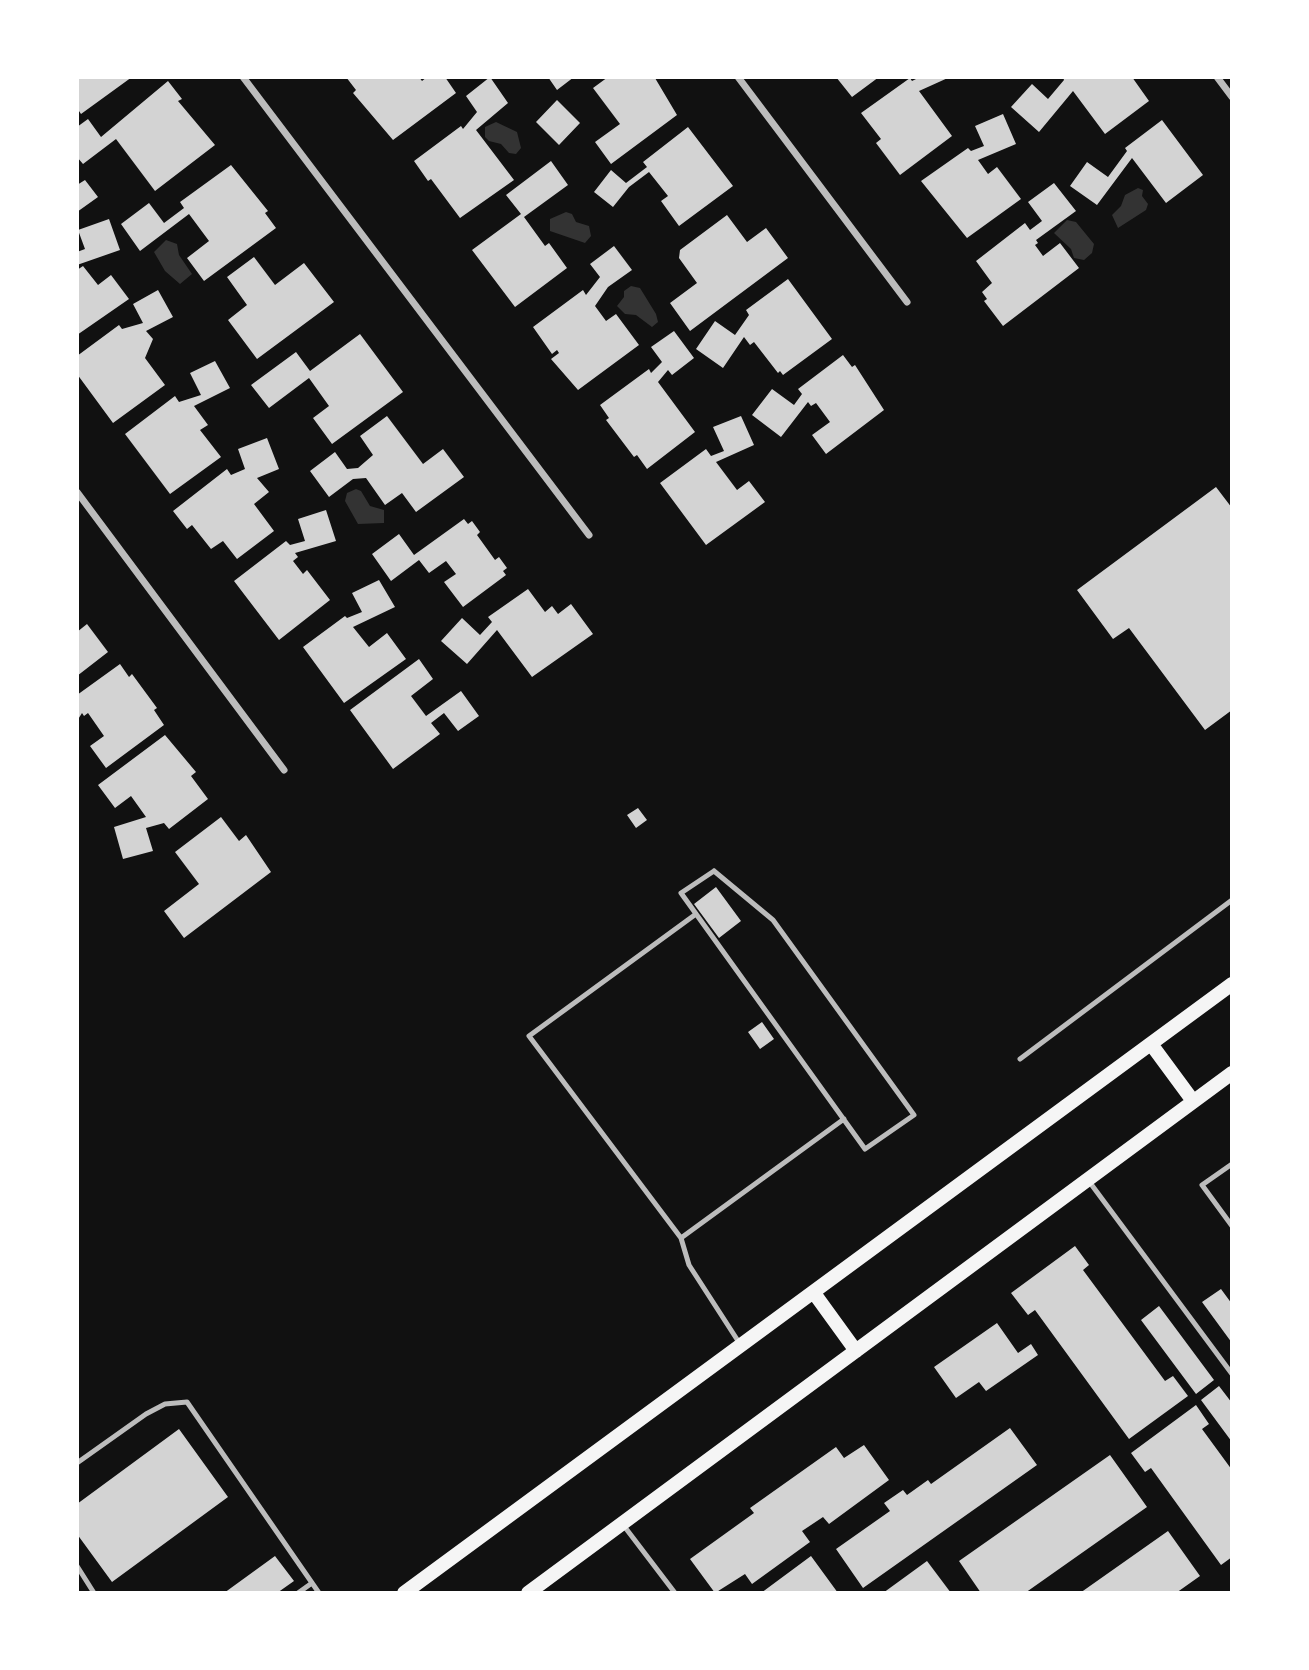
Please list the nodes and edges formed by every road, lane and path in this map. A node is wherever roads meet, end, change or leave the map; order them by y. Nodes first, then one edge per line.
1 (243, 77) edge
2 (738, 77) edge
3 (1217, 77) edge
4 (1232, 97) edge
5 (907, 302) dead end
6 (77, 492) edge
7 (589, 535) dead end
8 (284, 770) dead end
9 (1232, 900) edge
10 (696, 914) junction
11 (1232, 984) edge
12 (1151, 1044) junction
13 (1020, 1059) dead end
14 (1232, 1073) edge
15 (1193, 1101) junction
16 (844, 1119) junction
17 (1232, 1164) edge
18 (1088, 1181) junction
19 (1232, 1226) edge
20 (681, 1238) junction
21 (814, 1293) junction
22 (741, 1346) junction
23 (856, 1351) junction
24 (1232, 1374) edge
25 (77, 1463) edge
26 (623, 1523) junction
27 (77, 1566) edge
28 (312, 1583) junction
29 (94, 1593) edge
30 (298, 1593) edge
31 (319, 1593) edge
32 (404, 1593) edge
33 (528, 1593) edge
34 (675, 1593) edge

1 - 7 street
2 - 5 street
3 - 4 street
6 - 8 street
9 - 13 lane
10 - 16 lane
10 - 16 lane
10 - 20 lane
11 - 12 main road
12 - 15 main road
12 - 21 main road
14 - 15 main road
15 - 18 main road
16 - 20 lane
17 - 19 lane
18 - 23 main road
18 - 24 lane
20 - 22 lane
21 - 22 main road
21 - 23 main road
22 - 32 main road
23 - 26 main road
25 - 28 lane
26 - 33 main road
26 - 34 lane
27 - 29 lane
28 - 30 lane
28 - 31 lane

